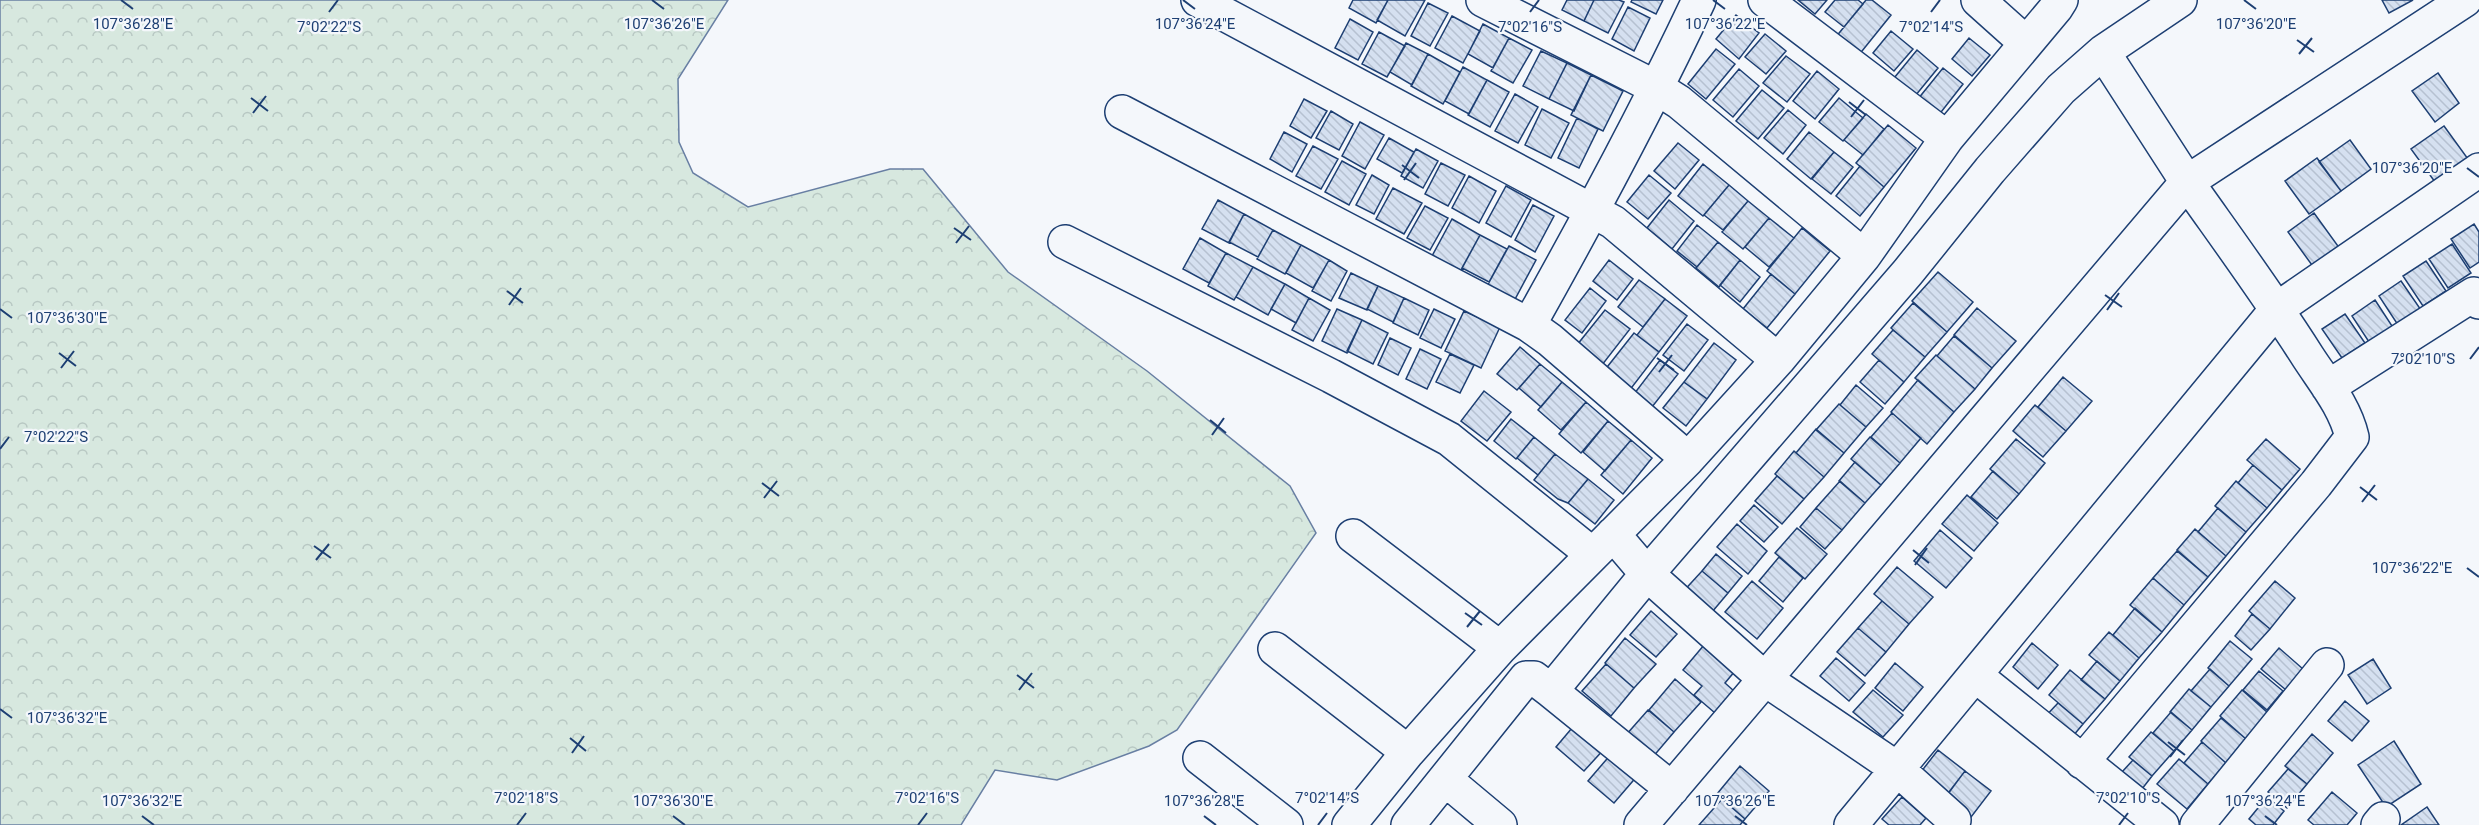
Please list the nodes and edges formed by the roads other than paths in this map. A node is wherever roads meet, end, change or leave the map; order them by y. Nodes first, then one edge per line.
1 (1198, 0) edge
2 (1483, 0) edge
3 (1699, 0) edge
4 (1765, 0) edge
5 (1978, 0) edge
6 (2061, 0) edge
7 (2180, 0) edge
8 (2465, 0) edge
9 (2145, 9) edge
10 (2026, 42) junction
11 (2103, 52) junction
12 (1657, 88) junction
13 (1122, 112) dead end
14 (1947, 138) junction
15 (2479, 170) edge
16 (2187, 182) junction
17 (1593, 210) junction
18 (1065, 242) dead end
19 (1864, 256) junction
20 (2479, 302) edge
21 (2277, 309) junction
22 (1529, 325) junction
23 (1778, 360) junction
24 (2328, 387) junction
25 (1688, 459) junction
26 (1353, 536) dead end
27 (1602, 544) junction
28 (1647, 574) junction
29 (1500, 648) junction
30 (1275, 649) dead end
31 (2327, 665) dead end
32 (1975, 675) junction
33 (1765, 679) junction
34 (1551, 691) junction
35 (1408, 752) junction
36 (1200, 758) dead end
37 (2082, 762) junction
38 (1896, 768) junction
39 (1445, 779) junction
40 (1672, 789) junction
41 (1954, 820) dead end
42 (1286, 825) edge
43 (1349, 825) edge
44 (1408, 825) edge
45 (1500, 825) edge
46 (1641, 825) edge
47 (1851, 825) edge
48 (2162, 825) edge
49 (2197, 825) edge

1 - 17 street
2 - 12 street
3 - 12 street
4 - 14 street
5 - 10 street
6 - 10 street
7 - 9 street
8 - 16 street
9 - 11 street
10 - 14 street
11 - 16 street
11 - 28 street
12 - 17 street
12 - 19 street
13 - 22 street
14 - 19 street
15 - 21 street
16 - 21 street
16 - 33 street
17 - 22 street
17 - 23 street
18 - 27 street
19 - 23 street
20 - 24 street
21 - 24 street
21 - 32 street
22 - 25 street
23 - 25 street
24 - 37 street
25 - 27 street
26 - 29 street
27 - 28 street
27 - 29 street
28 - 33 street
28 - 34 street
29 - 35 street
30 - 35 street
31 - 49 street
32 - 37 street
32 - 38 street
33 - 38 street
33 - 40 street
34 - 39 street
34 - 40 street
35 - 43 street
36 - 42 street
37 - 48 street
38 - 41 street
38 - 47 street
39 - 44 street
39 - 45 street
40 - 46 street

